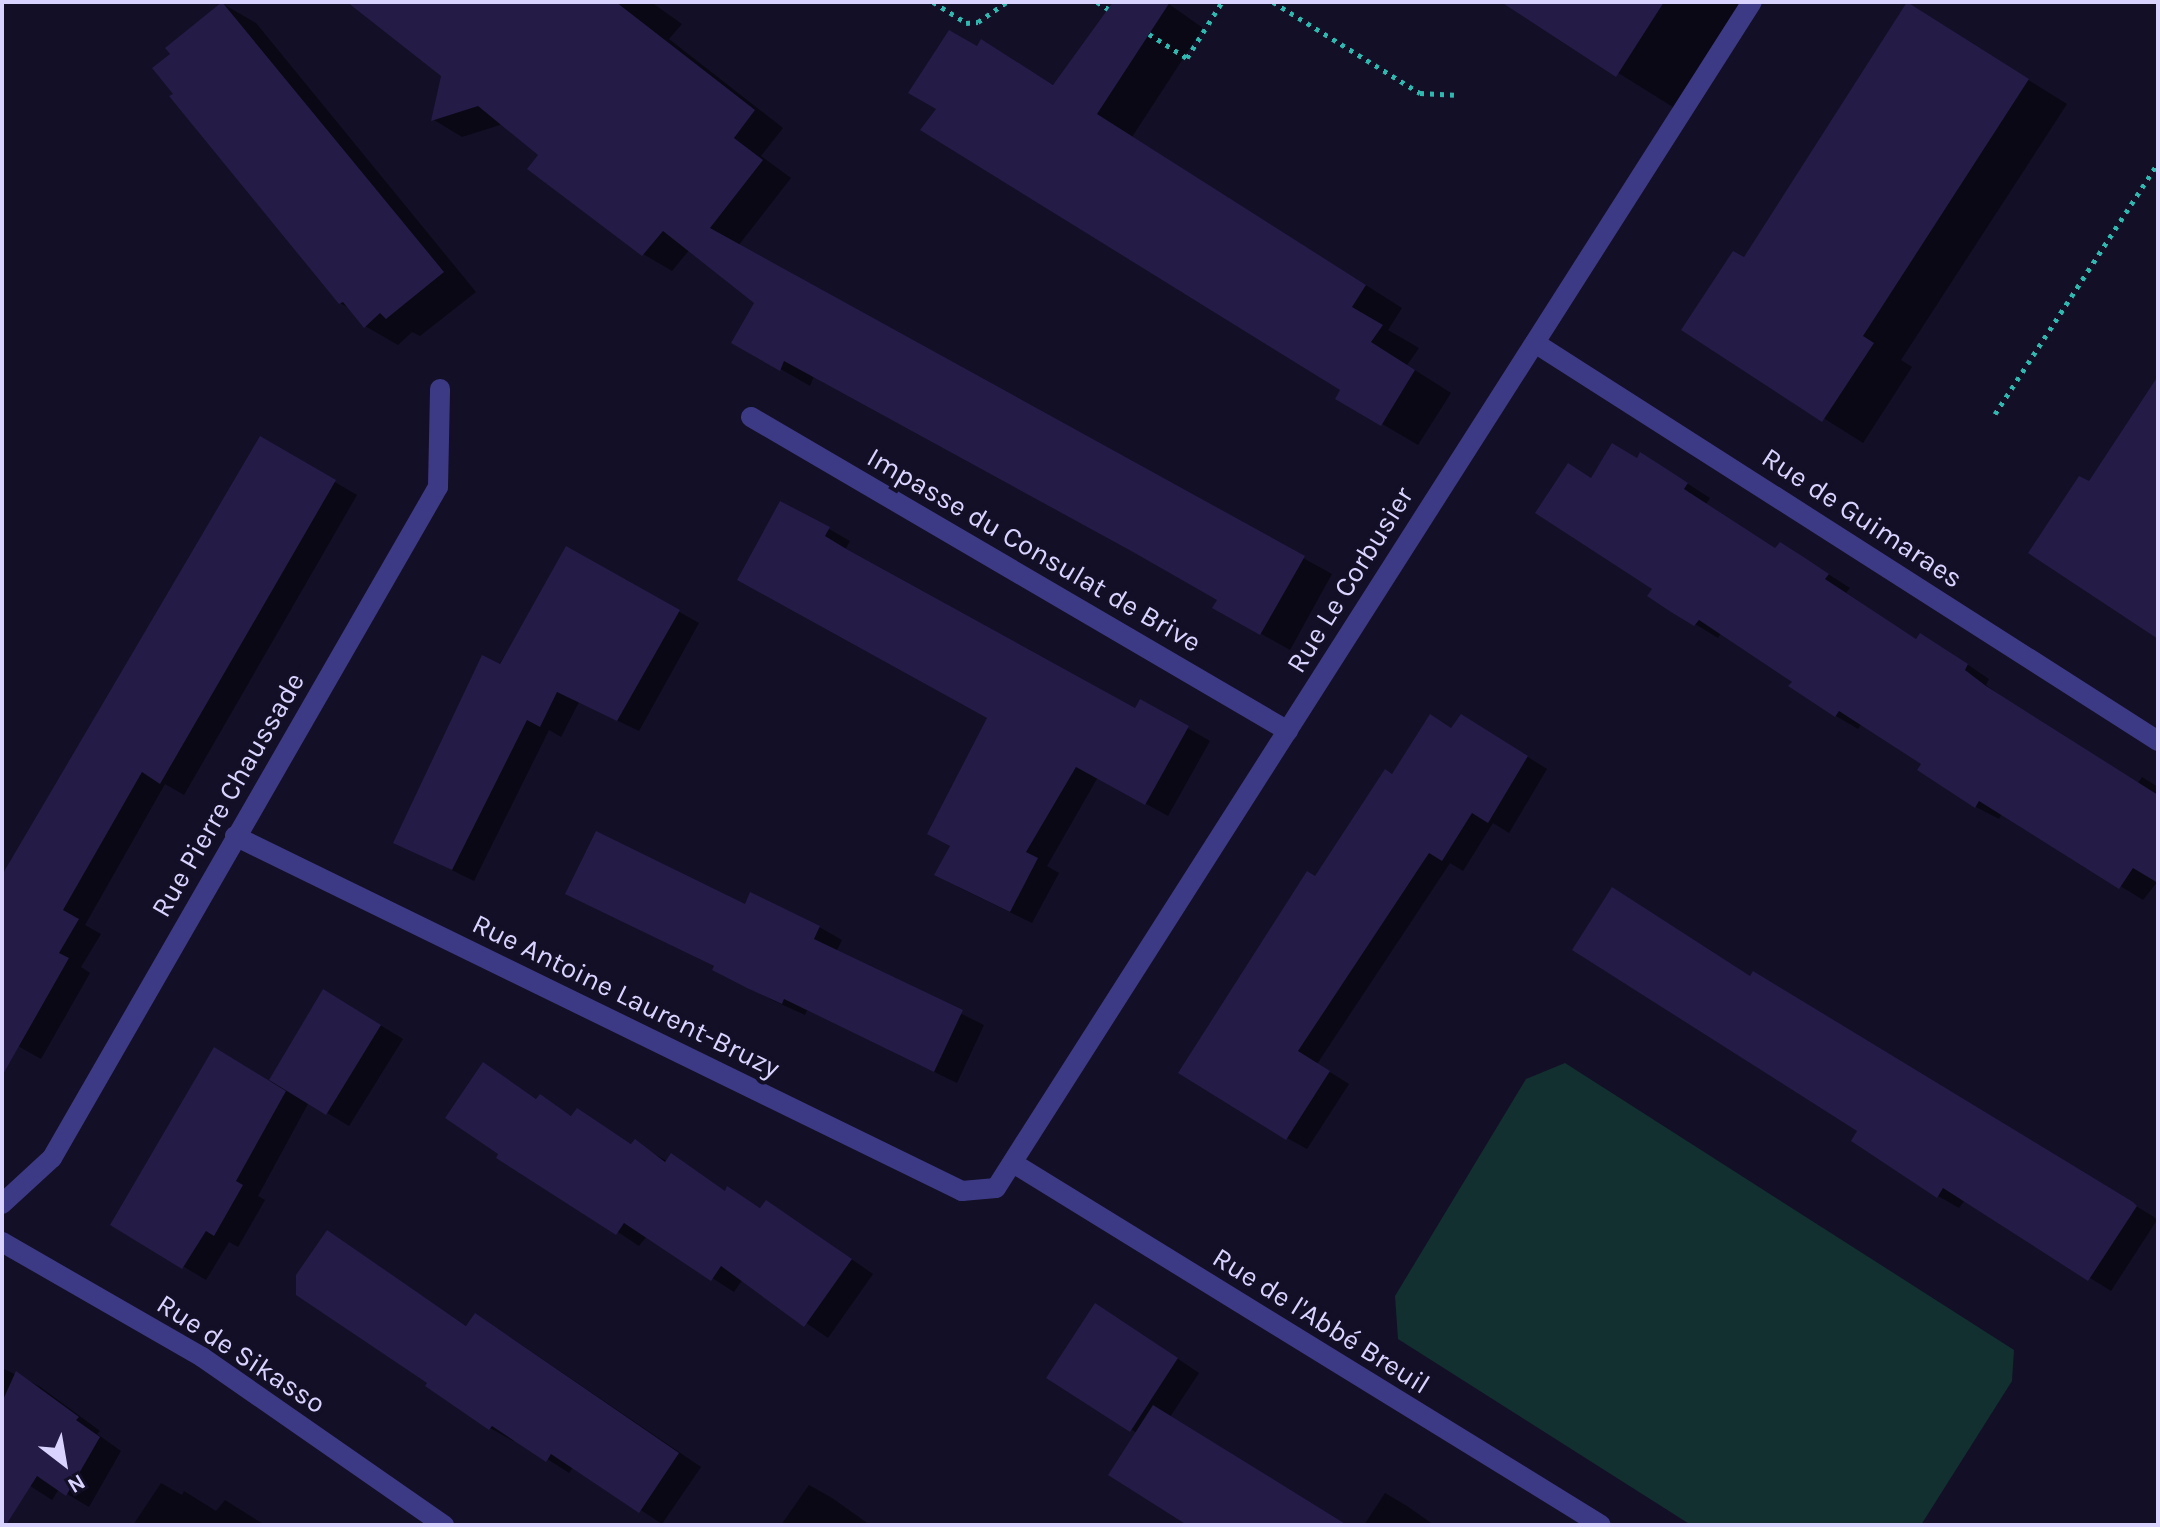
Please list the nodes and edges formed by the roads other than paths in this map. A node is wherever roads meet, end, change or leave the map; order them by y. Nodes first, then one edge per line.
1 (1752, 2) edge
2 (1535, 343) junction
3 (440, 389) dead end
4 (751, 417) dead end
5 (1288, 731) junction
6 (2158, 741) edge
7 (235, 836) junction
8 (1013, 1163) junction
9 (996, 1188) joint
10 (2, 1204) edge
11 (2, 1242) edge
12 (444, 1525) edge
13 (1601, 1525) edge

1 - 2 street, Rue Le Corbusier
2 - 5 street, Rue Le Corbusier
2 - 6 street, Rue de Guimaraes
3 - 7 street, Rue Pierre Chaussade
4 - 5 street, Impasse du Consulat de Brive
5 - 8 street, Rue Le Corbusier
7 - 9 street, Rue Antoine Laurent-Bruzy
7 - 10 street, Rue Pierre Chaussade
8 - 9 street, Rue Le Corbusier
8 - 13 street, Rue de l'Abbé Breuil
11 - 12 street, Rue de Sikasso

